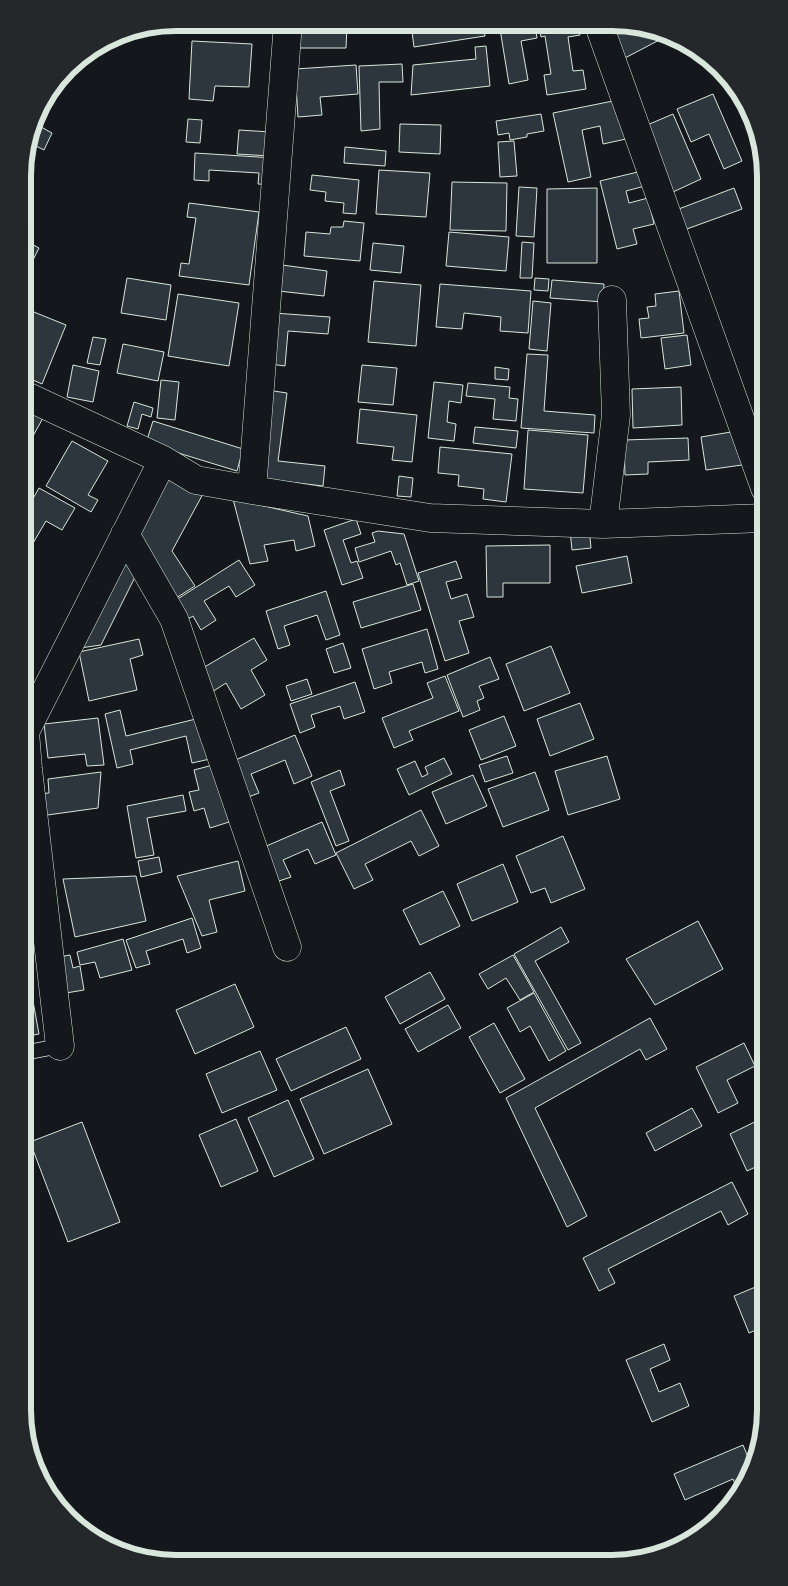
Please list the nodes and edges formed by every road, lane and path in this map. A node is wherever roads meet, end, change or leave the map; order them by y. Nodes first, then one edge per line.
1 (601, 31) edge
2 (287, 32) edge
3 (612, 300) dead end
4 (32, 399) edge
5 (162, 460) junction
6 (757, 465) edge
7 (252, 490) junction
8 (757, 518) edge
9 (603, 524) junction
10 (125, 534) junction
11 (32, 719) edge
12 (31, 799) edge
13 (287, 946) dead end
14 (60, 1046) joint
15 (31, 1051) edge

1 - 6 street
2 - 7 street
3 - 9 street
4 - 5 street
5 - 7 street
5 - 10 street
7 - 9 street
8 - 9 street
10 - 11 street
10 - 13 street
12 - 14 street
14 - 15 lane

